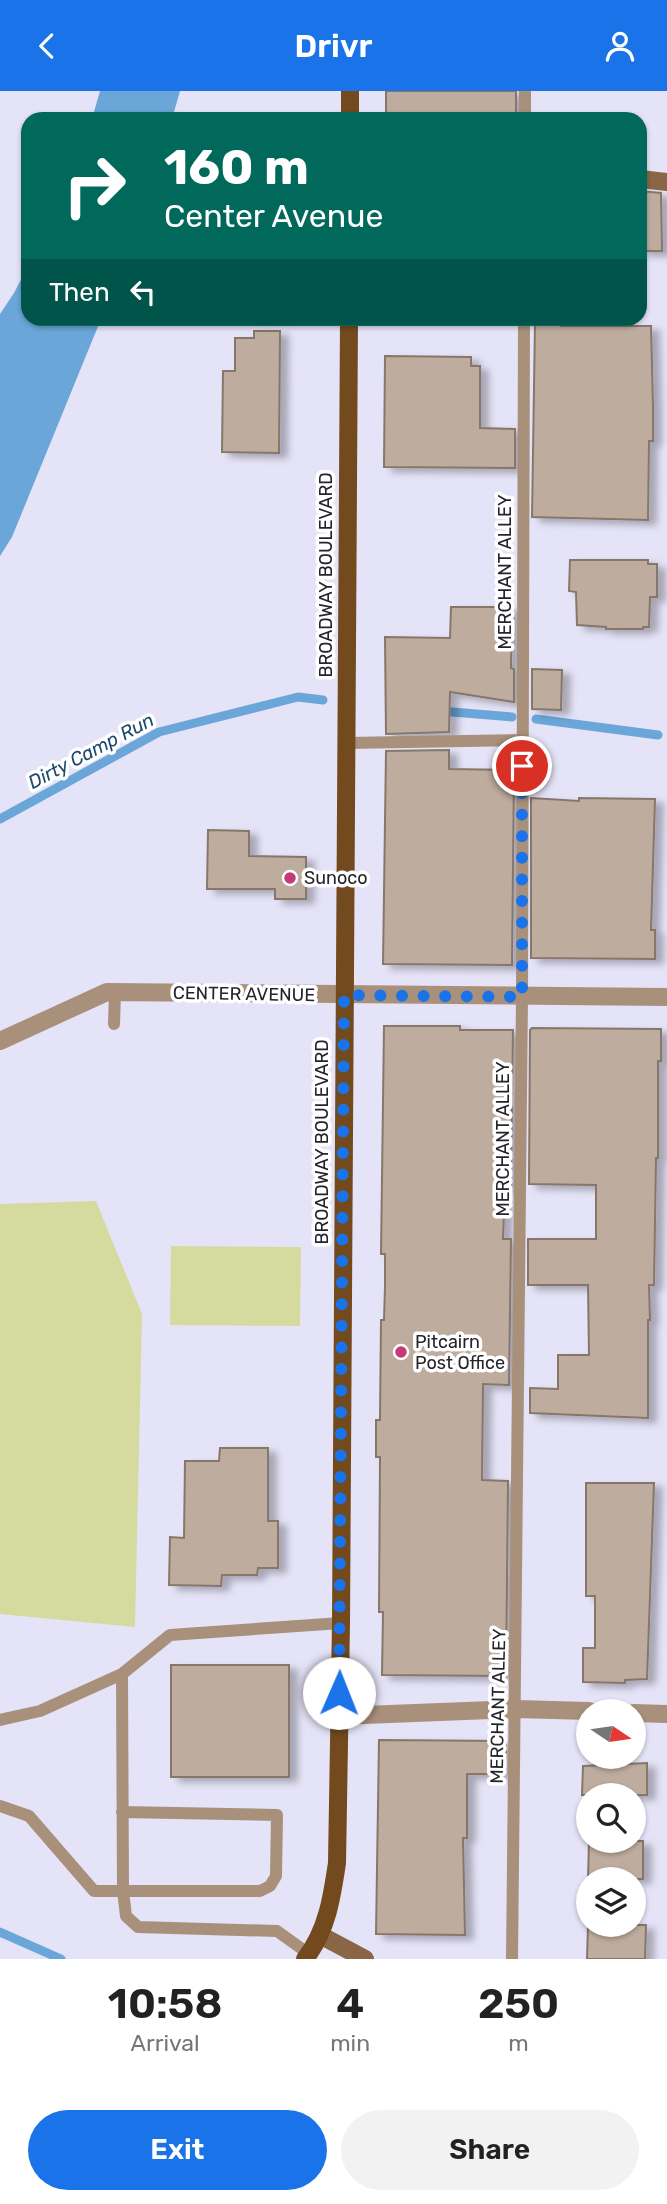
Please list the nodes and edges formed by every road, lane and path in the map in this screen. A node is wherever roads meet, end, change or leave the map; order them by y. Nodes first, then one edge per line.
1 (350, 91) edge
2 (525, 91) edge
3 (350, 112) edge
4 (525, 112) edge
5 (647, 180) edge
6 (667, 182) edge
7 (349, 326) edge
8 (524, 326) edge
9 (522, 740) junction
10 (345, 743) junction
11 (115, 992) junction
12 (344, 995) junction
13 (522, 997) junction
14 (667, 997) edge
15 (114, 1024) dead end
16 (0, 1041) edge
17 (341, 1623) junction
18 (122, 1674) junction
19 (516, 1709) junction
20 (576, 1711) edge
21 (646, 1713) edge
22 (667, 1714) edge
23 (339, 1716) junction
24 (0, 1720) edge
25 (0, 1806) edge
26 (122, 1812) junction
27 (123, 1891) junction
28 (320, 1935) junction
29 (307, 1956) edge
30 (365, 1959) edge
31 (512, 1959) edge

1 - 3 main road
2 - 4 lane
5 - 6 street
7 - 10 main road, BROADWAY BOULEVARD
8 - 9 lane, MERCHANT ALLEY
9 - 10 lane
9 - 13 lane, MERCHANT ALLEY
10 - 12 main road, BROADWAY BOULEVARD
11 - 12 street, CENTER AVENUE
11 - 15 lane
11 - 16 street, CENTER AVENUE
12 - 13 street, CENTER AVENUE
12 - 17 main road, BROADWAY BOULEVARD
13 - 14 street, CENTER AVENUE
13 - 19 lane, MERCHANT ALLEY
17 - 18 lane
17 - 23 main road, BROADWAY BOULEVARD
18 - 24 lane
18 - 26 lane
19 - 20 street
19 - 23 street
19 - 31 lane, MERCHANT ALLEY
21 - 22 street
23 - 28 main road, BROADWAY BOULEVARD
25 - 27 lane
26 - 27 lane
26 - 27 lane
27 - 29 lane
28 - 29 main road, BROADWAY BOULEVARD
28 - 30 street

